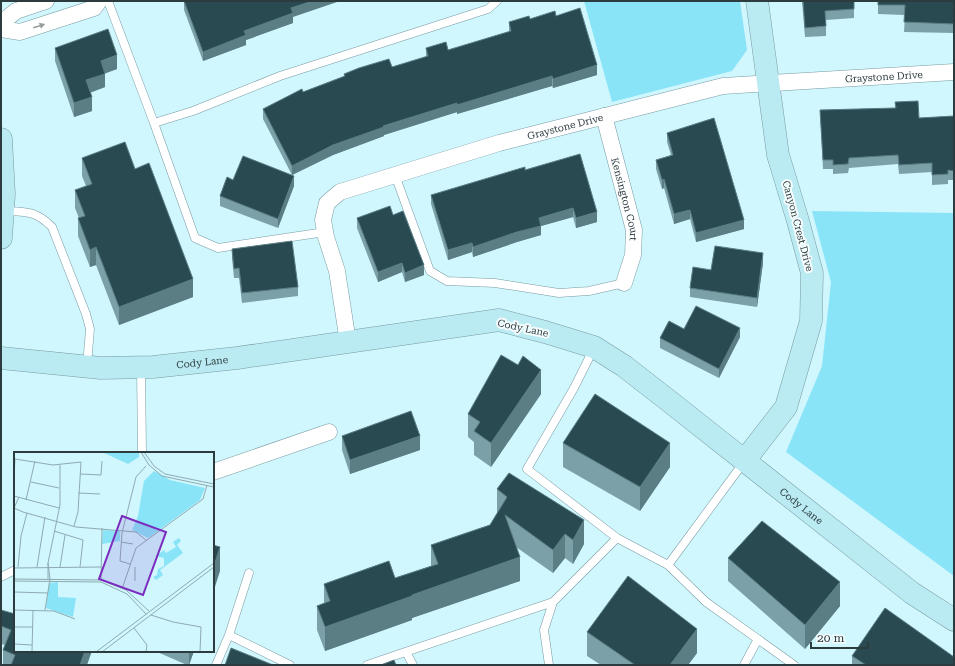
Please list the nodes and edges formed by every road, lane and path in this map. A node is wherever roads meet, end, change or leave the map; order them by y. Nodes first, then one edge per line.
1 (46, 1) edge
2 (99, 1) edge
3 (108, 1) edge
4 (497, 1) edge
5 (758, 1) edge
6 (1, 23) edge
7 (1, 29) edge
8 (954, 72) edge
9 (768, 82) junction
10 (604, 116) junction
11 (154, 122) junction
12 (1, 139) edge
13 (395, 175) junction
14 (3, 211) junction
15 (325, 232) junction
16 (1, 238) edge
17 (624, 283) joint
18 (348, 342) junction
19 (594, 347) junction
20 (1, 358) edge
21 (87, 367) junction
22 (141, 367) junction
23 (329, 432) dead end
24 (142, 452) edge
25 (745, 460) junction
26 (214, 472) edge
27 (617, 538) junction
28 (668, 565) junction
29 (14, 570) edge
30 (249, 573) dead end
31 (1, 577) edge
32 (553, 602) junction
33 (954, 620) edge
34 (229, 635) junction
35 (758, 639) junction
36 (406, 652) junction
37 (216, 665) edge
38 (290, 665) edge
39 (367, 665) edge
40 (413, 665) edge
41 (549, 665) edge
42 (744, 665) edge
43 (794, 665) edge

1 - 6 street
7 -> 2 street
3 - 11 lane
4 - 11 lane
5 - 9 street, Canyon Crest Drive
8 - 9 street, Graystone Drive
9 - 10 street, Graystone Drive
9 - 25 street, Canyon Crest Drive
10 - 13 street, Graystone Drive
10 - 17 street, Kensington Court
11 - 15 lane
12 - 14 street
13 - 15 street, Graystone Drive
13 - 17 lane
14 - 16 street
14 - 21 lane
15 - 18 street, Graystone Drive
18 - 19 street, Cody Lane
18 - 22 street, Cody Lane
19 - 25 street, Cody Lane
19 - 27 lane
20 - 21 street, Cody Lane
21 - 22 street, Cody Lane
22 - 24 lane
23 - 26 street
25 - 28 lane
25 - 33 street, Cody Lane
27 - 28 lane
27 - 32 lane
28 - 35 lane
29 - 31 lane
30 - 34 lane
32 - 36 lane
32 - 41 lane
34 - 37 lane
34 - 38 lane
35 - 42 lane
35 - 43 lane
36 - 39 lane
36 - 40 lane

